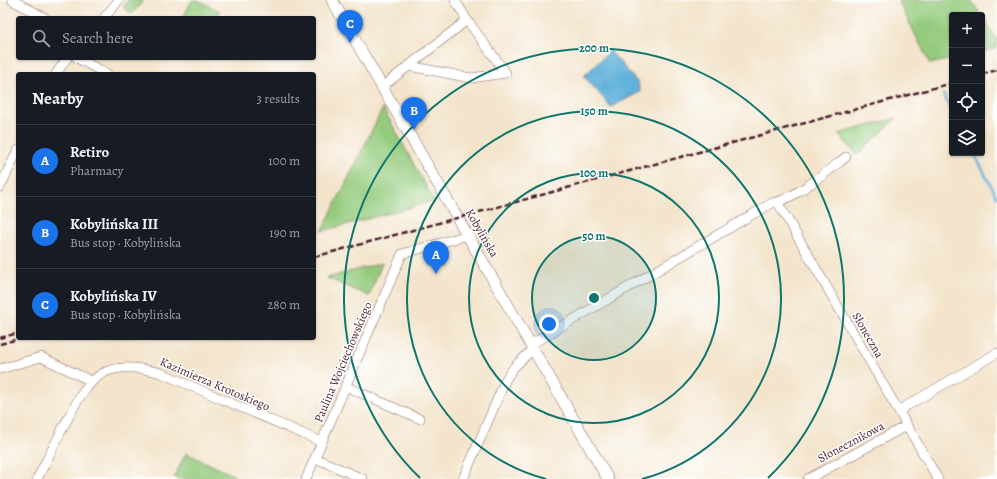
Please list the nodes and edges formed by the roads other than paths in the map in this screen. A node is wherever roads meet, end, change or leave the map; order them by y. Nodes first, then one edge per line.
1 (12, 0) edge
2 (119, 0) edge
3 (332, 0) edge
4 (455, 0) edge
5 (41, 16) edge
6 (106, 16) edge
7 (467, 20) junction
8 (66, 60) edge
9 (82, 60) edge
10 (409, 66) junction
11 (57, 72) edge
12 (103, 72) edge
13 (382, 87) junction
14 (16, 154) edge
15 (846, 157) dead end
16 (0, 187) edge
17 (778, 203) junction
18 (468, 235) junction
19 (533, 349) junction
20 (997, 353) edge
21 (0, 368) edge
22 (91, 381) junction
23 (345, 386) junction
24 (898, 411) junction
25 (420, 419) dead end
26 (906, 426) junction
27 (322, 442) junction
28 (315, 458) junction
29 (37, 479) edge
30 (306, 479) edge
31 (363, 479) edge
32 (463, 479) edge
33 (608, 479) edge
34 (808, 479) edge
35 (938, 479) edge

1 - 5 street
2 - 6 street
3 - 13 main road, Kobylińska
4 - 7 street
7 - 10 street
7 - 10 street
8 - 11 street
9 - 12 street
10 - 13 street
13 - 18 main road, Kobylińska
14 - 16 street
15 - 17 street
17 - 19 street
17 - 24 street, Słoneczna
18 - 19 main road, Kobylińska
18 - 23 street, Paulina Wojciechowskiego
19 - 32 street
19 - 33 main road, Kobylińska
20 - 24 street
21 - 22 street
22 - 27 street, Kazimierza Krotoskiego
22 - 29 street, Kazimierza Krotoskiego
23 - 25 street
23 - 27 street, Paulina Wojciechowskiego
24 - 26 street, Słoneczna
26 - 34 street, Słonecznikowa
26 - 35 street, Słoneczna
27 - 28 street, Paulina Wojciechowskiego
28 - 30 street, Paulina Wojciechowskiego
28 - 31 street

